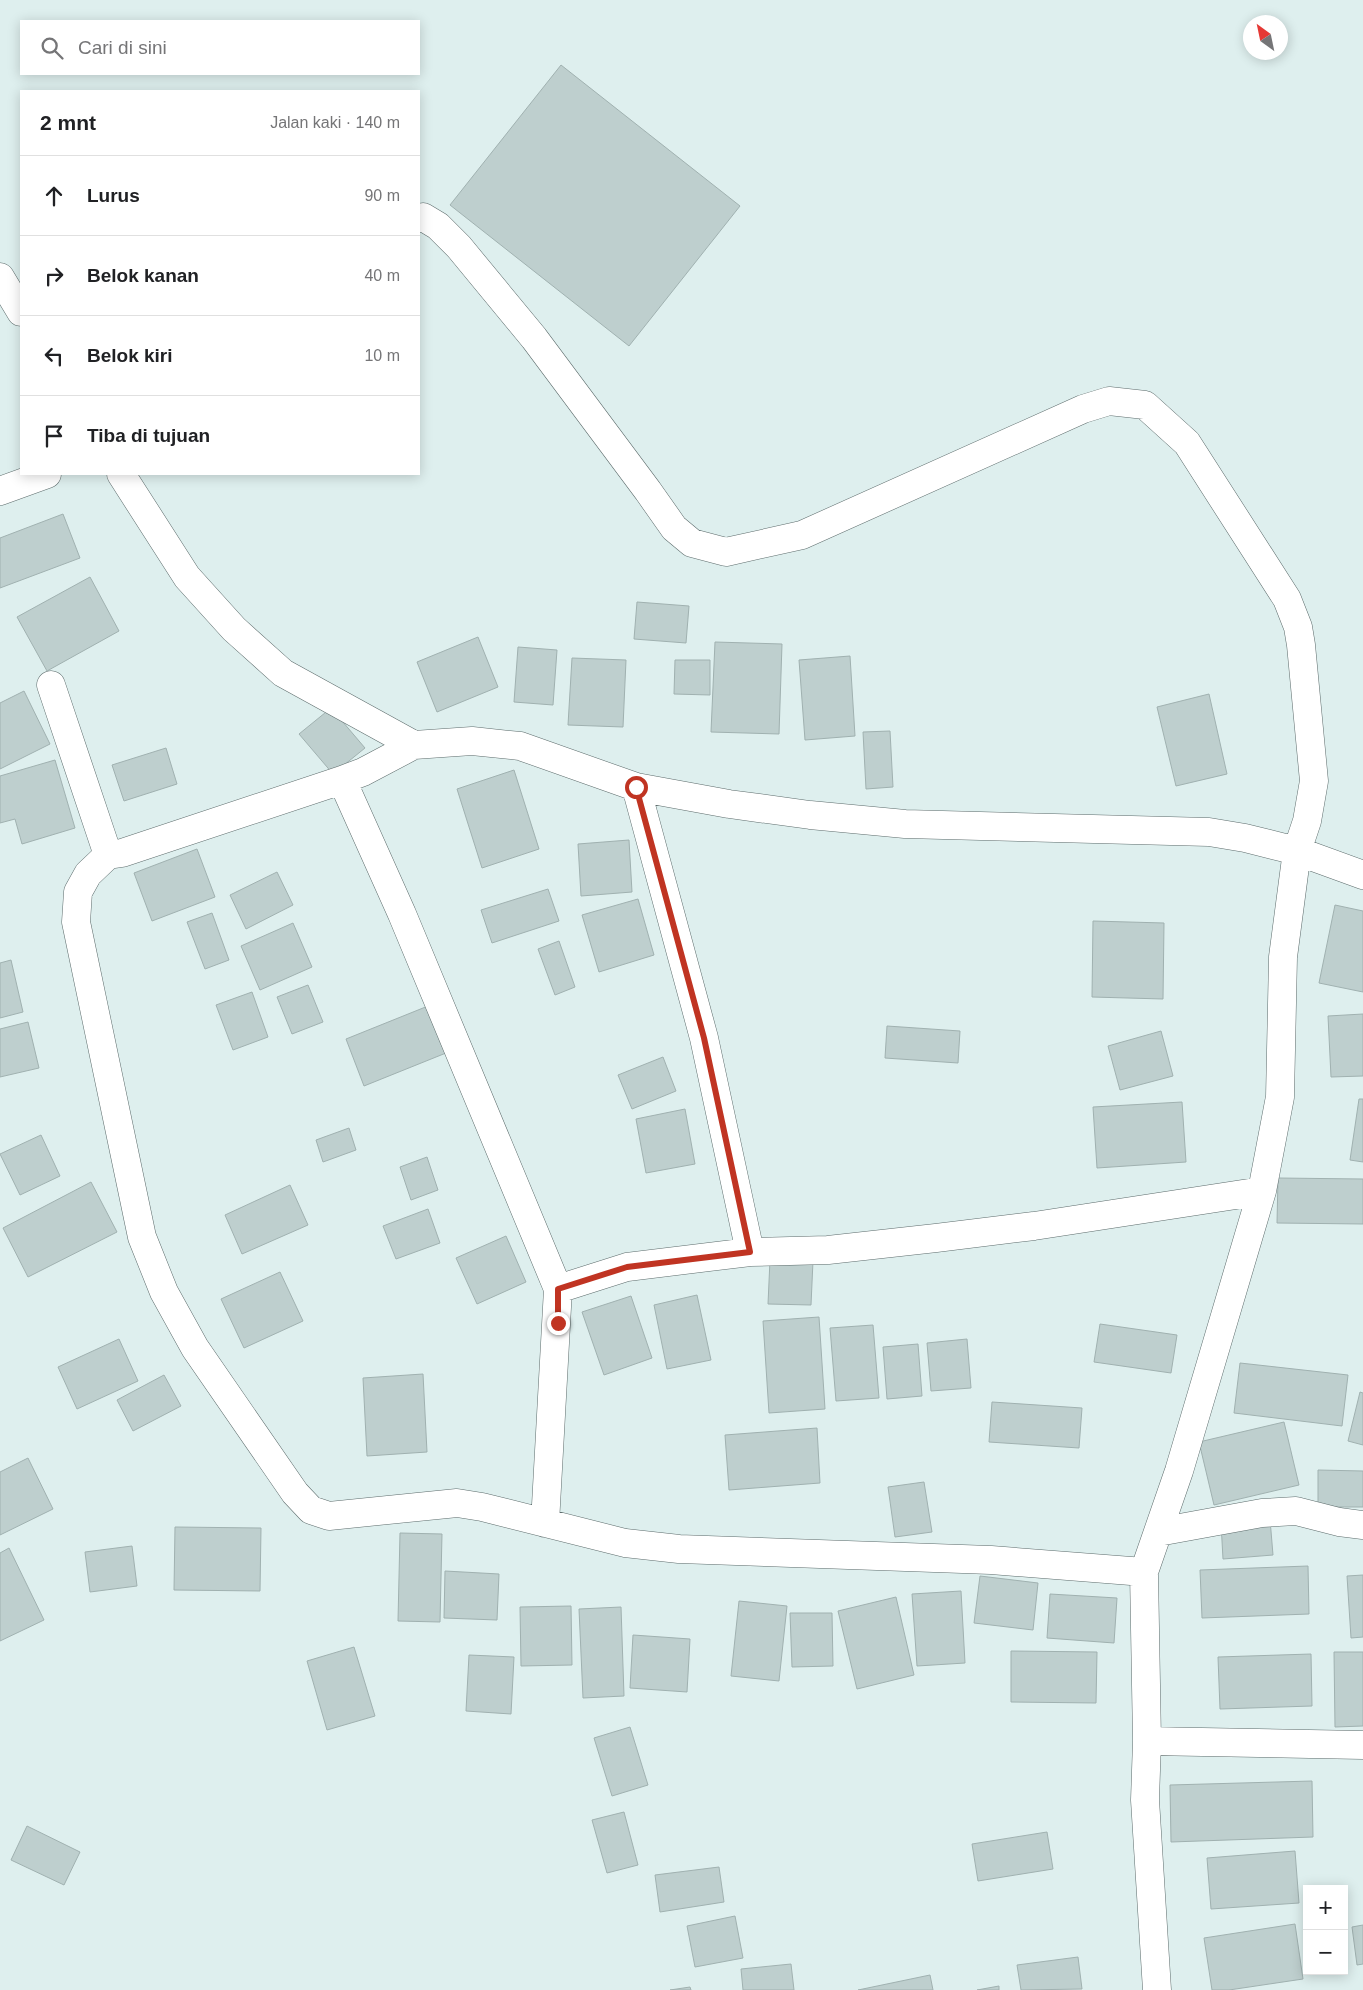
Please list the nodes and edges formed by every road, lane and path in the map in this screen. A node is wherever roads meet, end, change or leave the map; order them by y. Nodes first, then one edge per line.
1 (420, 218) edge
2 (0, 277) edge
3 (20, 310) edge
4 (44, 475) edge
5 (122, 475) edge
6 (0, 491) edge
7 (51, 685) dead end
8 (414, 745) junction
9 (342, 780) junction
10 (636, 787) junction
11 (1297, 850) junction
12 (108, 855) junction
13 (1363, 875) edge
14 (1262, 1192) junction
15 (750, 1252) junction
16 (558, 1289) junction
17 (546, 1523) junction
18 (1363, 1525) edge
19 (1158, 1532) junction
20 (1144, 1572) junction
21 (1147, 1741) junction
22 (1363, 1745) edge
23 (1157, 1990) edge

1 - 11 street
2 - 3 street
4 - 6 street
5 - 8 street
7 - 12 street
8 - 9 street
8 - 10 street
9 - 12 street
9 - 16 street
10 - 11 street
10 - 15 street
11 - 13 street
11 - 14 street
12 - 17 street
14 - 15 street
14 - 19 street
15 - 16 street
16 - 17 street
17 - 20 street
18 - 19 street
19 - 20 street
20 - 21 street
21 - 22 street
21 - 23 street

